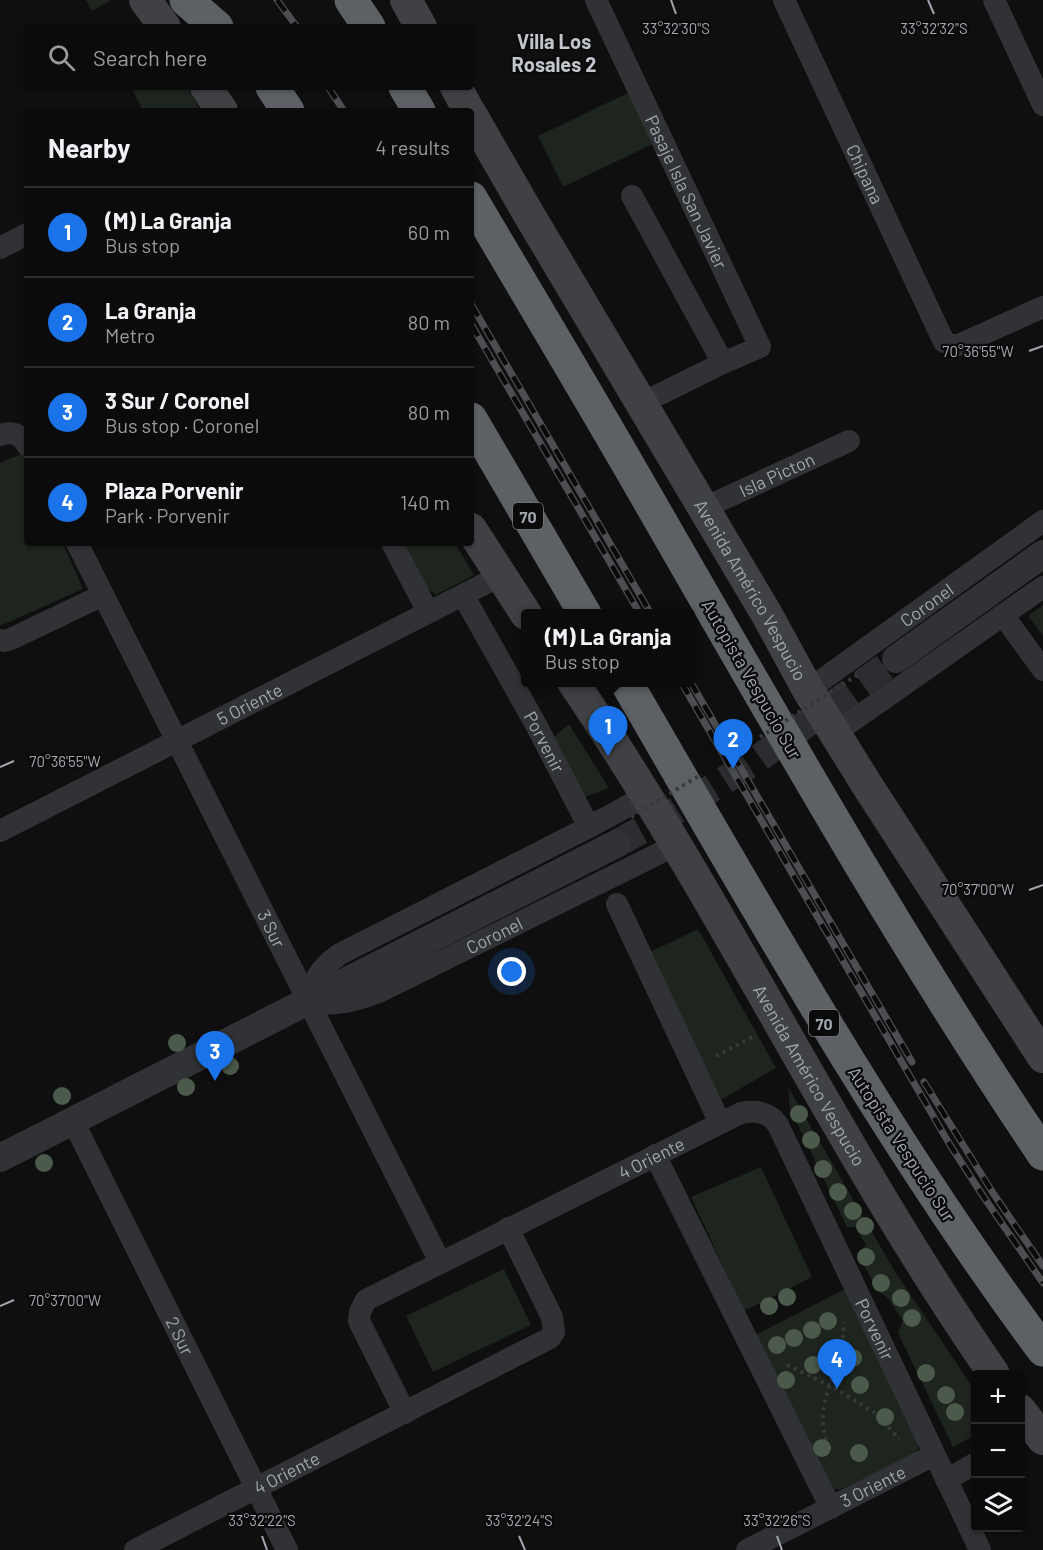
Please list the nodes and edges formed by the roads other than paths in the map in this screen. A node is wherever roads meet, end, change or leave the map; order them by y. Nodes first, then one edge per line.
1 (145, 0) edge
2 (186, 0) edge
3 (208, 0) edge
4 (351, 0) edge
5 (406, 0) edge
6 (596, 0) edge
7 (784, 0) edge
8 (994, 0) edge
9 (163, 24) edge
10 (214, 24) edge
11 (226, 24) edge
12 (367, 24) edge
13 (420, 24) edge
14 (208, 90) edge
15 (274, 90) edge
16 (407, 90) edge
17 (458, 90) edge
18 (1043, 105) edge
19 (220, 108) edge
20 (286, 108) edge
21 (417, 108) edge
22 (468, 108) edge
23 (474, 119) edge
24 (632, 196) dead end
25 (474, 203) edge
26 (24, 236) edge
27 (0, 248) edge
28 (1043, 307) edge
29 (723, 363) junction
30 (642, 403) junction
31 (474, 424) edge
32 (0, 435) edge
33 (849, 441) dead end
34 (24, 442) edge
35 (704, 508) junction
36 (1043, 521) edge
37 (474, 534) edge
38 (78, 546) edge
39 (394, 546) edge
40 (1043, 555) edge
41 (500, 576) junction
42 (1043, 587) edge
43 (103, 595) junction
44 (463, 595) junction
45 (523, 609) edge
46 (582, 609) edge
47 (429, 612) junction
48 (1003, 615) junction
49 (0, 640) edge
50 (896, 659) tunnel mouth
51 (1043, 670) edge
52 (576, 687) edge
53 (629, 687) edge
54 (808, 690) junction
55 (835, 733) junction
56 (177, 741) junction
57 (639, 806) junction
58 (589, 827) junction
59 (0, 831) edge
60 (616, 844) tunnel mouth
61 (676, 845) junction
62 (617, 904) dead end
63 (309, 1001) junction
64 (1043, 1057) edge
65 (994, 1082) junction
66 (763, 1113) joint
67 (73, 1121) junction
68 (720, 1123) junction
69 (1043, 1133) edge
70 (1043, 1154) edge
71 (655, 1155) junction
72 (0, 1158) edge
73 (508, 1228) junction
74 (440, 1262) junction
75 (1043, 1350) edge
76 (991, 1370) edge
77 (405, 1413) junction
78 (934, 1455) junction
79 (971, 1465) edge
80 (946, 1480) junction
81 (256, 1488) junction
82 (831, 1508) junction
83 (135, 1550) edge
84 (287, 1550) edge
85 (747, 1550) edge
86 (980, 1550) edge

1 - 9 main road
2 - 10 highway
3 - 11 highway
4 - 12 highway
5 - 13 main road
6 - 29 street, Pasaje Isla San Javier
7 - 28 street, Chipana
8 - 18 street
14 - 19 main road
15 - 20 highway
16 - 21 highway
17 - 22 main road, Avenida Américo Vespucio
23 - 30 main road, Avenida Américo Vespucio
24 - 29 street
25 - 65 highway, Autopista Vespucio Sur
26 - 27 street
29 - 30 street, Pasaje Isla San Javier
30 - 35 main road, Avenida Américo Vespucio
31 - 46 highway, 70
32 - 34 street
33 - 35 street, Isla Picton
35 - 54 main road, Avenida Américo Vespucio
36 - 54 street, Coronel
37 - 41 main road
38 - 43 street, 3 Sur
39 - 47 street
40 - 50 street, Coronel
41 - 44 street, 5 Oriente
41 - 45 main road
42 - 48 street
43 - 49 street
43 - 56 street, 3 Sur
44 - 47 street, 5 Oriente
44 - 58 street, Porvenir
47 - 56 street, 5 Oriente
48 - 51 street
48 - 55 street
52 - 57 main road, Avenida Américo Vespucio
53 - 75 highway, Autopista Vespucio Sur / 70
54 - 55 main road, Avenida Américo Vespucio
55 - 64 main road, Avenida Américo Vespucio
56 - 59 street, 5 Oriente
56 - 63 street, 3 Sur
57 - 58 street
57 - 61 main road, Avenida Américo Vespucio
58 - 63 street
60 - 63 street, Coronel
61 - 63 street, Coronel
61 - 76 main road, Avenida Américo Vespucio
62 - 68 street
63 - 67 street, Coronel
63 - 74 street, 3 Sur
65 - 69 highway
65 - 70 highway, Autopista Vespucio Sur
66 - 68 street, 4 Oriente
66 - 78 street, Porvenir
67 - 72 street, Coronel
67 - 81 street, 2 Sur
68 - 71 street, 4 Oriente
71 - 73 street, 4 Oriente
71 - 82 street
73 - 74 street, 4 Oriente
73 - 77 street, 4 Oriente
74 - 77 street, 4 Oriente
77 - 81 street, 4 Oriente
78 - 80 street, Porvenir
78 - 82 street, 3 Oriente
79 - 80 street
80 - 86 street, Porvenir
81 - 83 street, 4 Oriente
81 - 84 street, 2 Sur
82 - 85 street, 3 Oriente

